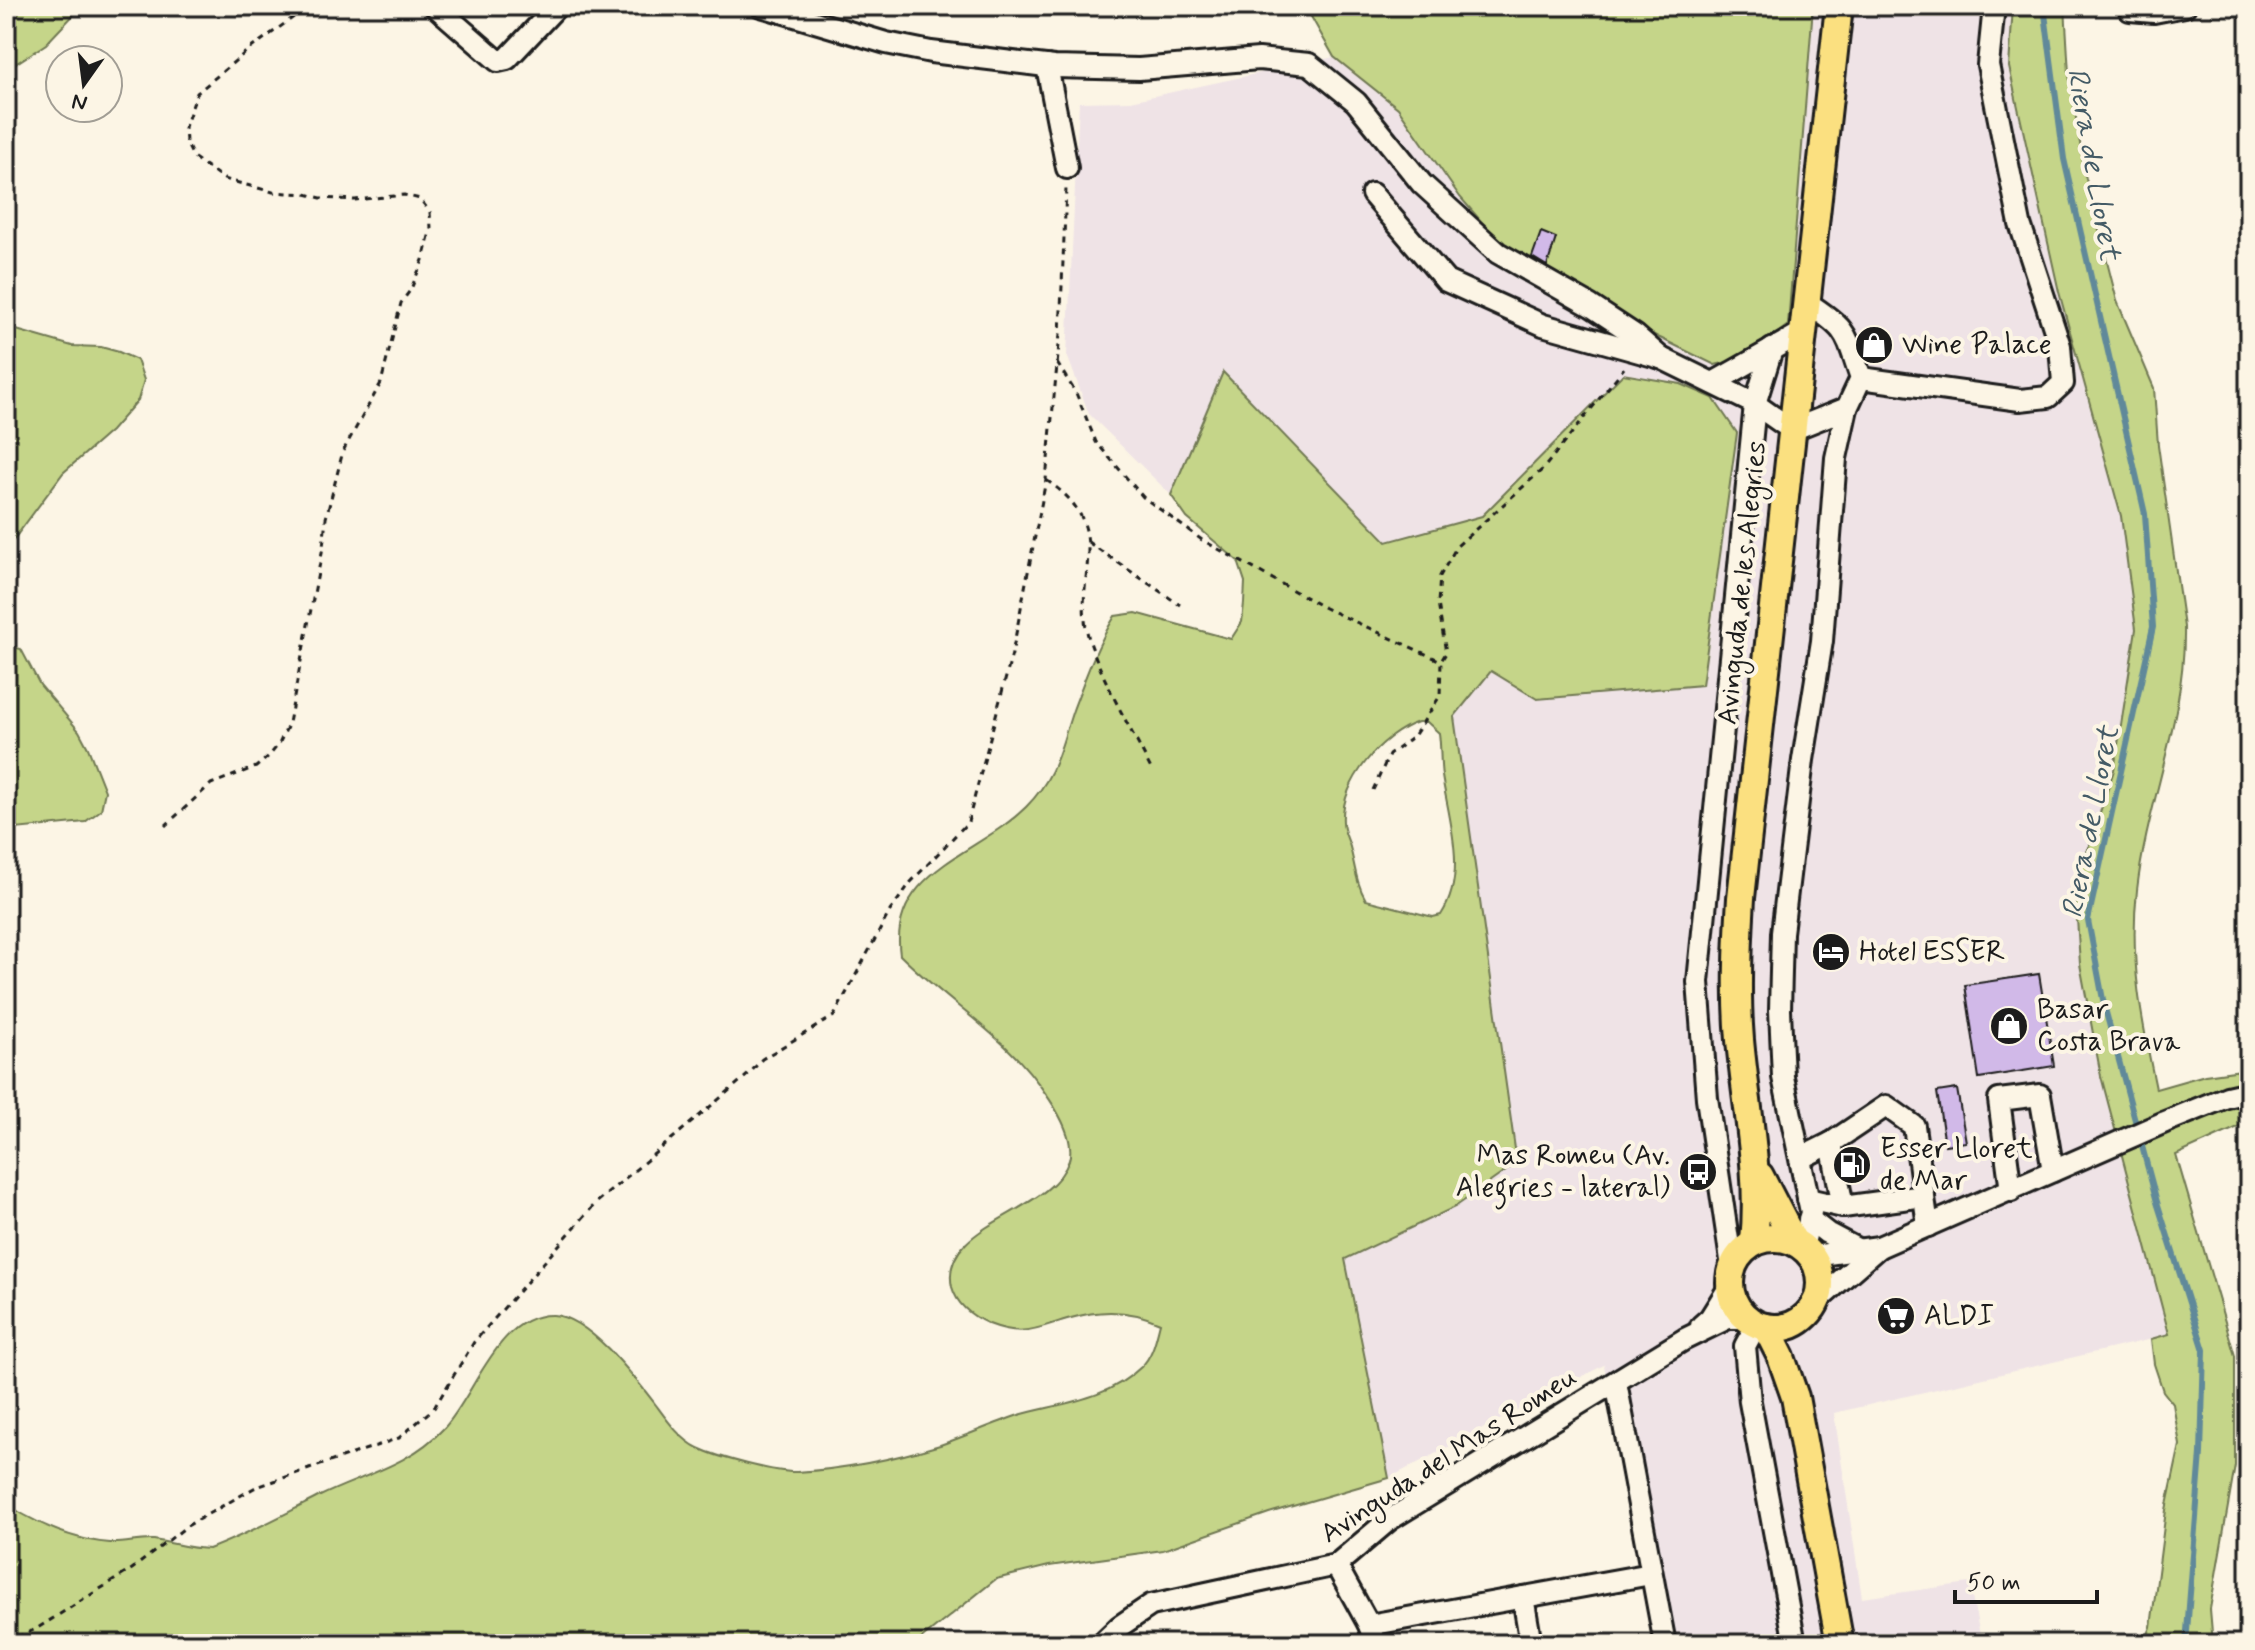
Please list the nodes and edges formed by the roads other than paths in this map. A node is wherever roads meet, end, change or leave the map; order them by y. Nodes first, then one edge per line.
1 (435, 6) edge
2 (557, 6) edge
3 (761, 6) edge
4 (1839, 6) edge
5 (1994, 6) edge
6 (2128, 6) edge
7 (2185, 6) edge
8 (1047, 66) junction
9 (1067, 168) road end
10 (1372, 194) dead end
11 (1806, 302) junction
12 (1803, 332) junction
13 (1772, 349) junction
14 (1661, 358) junction
15 (1861, 378) junction
16 (1713, 383) junction
17 (1755, 404) junction
18 (1847, 408) junction
19 (1792, 430) junction
20 (2249, 1092) edge
21 (1831, 1143) junction
22 (1801, 1158) junction
23 (1755, 1168) junction
24 (2053, 1171) junction
25 (2011, 1191) junction
26 (1924, 1196) junction
27 (1843, 1207) junction
28 (1809, 1209) junction
29 (1928, 1226) junction
30 (1754, 1242) junction
31 (1803, 1248) junction
32 (1869, 1249) junction
33 (1731, 1277) junction
34 (1810, 1310) junction
35 (1756, 1323) junction
36 (1685, 1339) junction
37 (1616, 1382) junction
38 (1795, 1397) junction
39 (1336, 1565) junction
40 (1651, 1574) junction
41 (1523, 1597) junction
42 (1372, 1635) edge
43 (1101, 1644) edge
44 (1531, 1644) edge
45 (1665, 1644) edge
46 (1795, 1644) edge
47 (1840, 1644) edge

1 - 2 street
3 - 8 street
4 - 11 main road, Avinguda de les Alegries
5 - 15 street
6 - 7 street
8 - 9 street
8 - 14 street
10 - 14 street
11 - 12 main road, Avinguda de les Alegries
11 - 15 street
12 - 13 street
12 - 19 main road, Avinguda de les Alegries
13 - 16 street
13 - 17 street
14 - 16 street
15 - 18 street
16 - 17 street
17 - 19 street
17 - 33 street
18 - 19 street
18 - 22 street
19 - 23 main road, Avinguda de les Alegries
20 - 24 street
21 - 22 street
21 - 26 street
21 - 27 street
22 - 28 street
23 - 30 main road, Avinguda de les Alegries
23 - 31 main road, Avinguda de les Alegries
24 - 25 street
24 - 25 street
25 - 29 street
26 - 27 street
26 - 29 street
27 - 28 street
28 - 31 street
28 - 32 street
29 - 32 street
30 - 31 main road
30 - 33 main road
31 - 32 street
31 - 34 main road
32 - 34 street
33 - 35 main road
33 - 36 street, Avinguda del Mas Romeu
34 - 35 main road
34 - 38 main road
35 - 36 street, Avinguda del Mas Romeu
35 - 38 main road
35 - 46 street
36 - 37 street, Avinguda del Mas Romeu
37 - 39 street, Avinguda del Mas Romeu
37 - 40 street
38 - 47 main road
39 - 42 street
39 - 43 street, Avinguda del Mas Romeu
40 - 41 street
40 - 45 street
41 - 42 street
41 - 44 street

